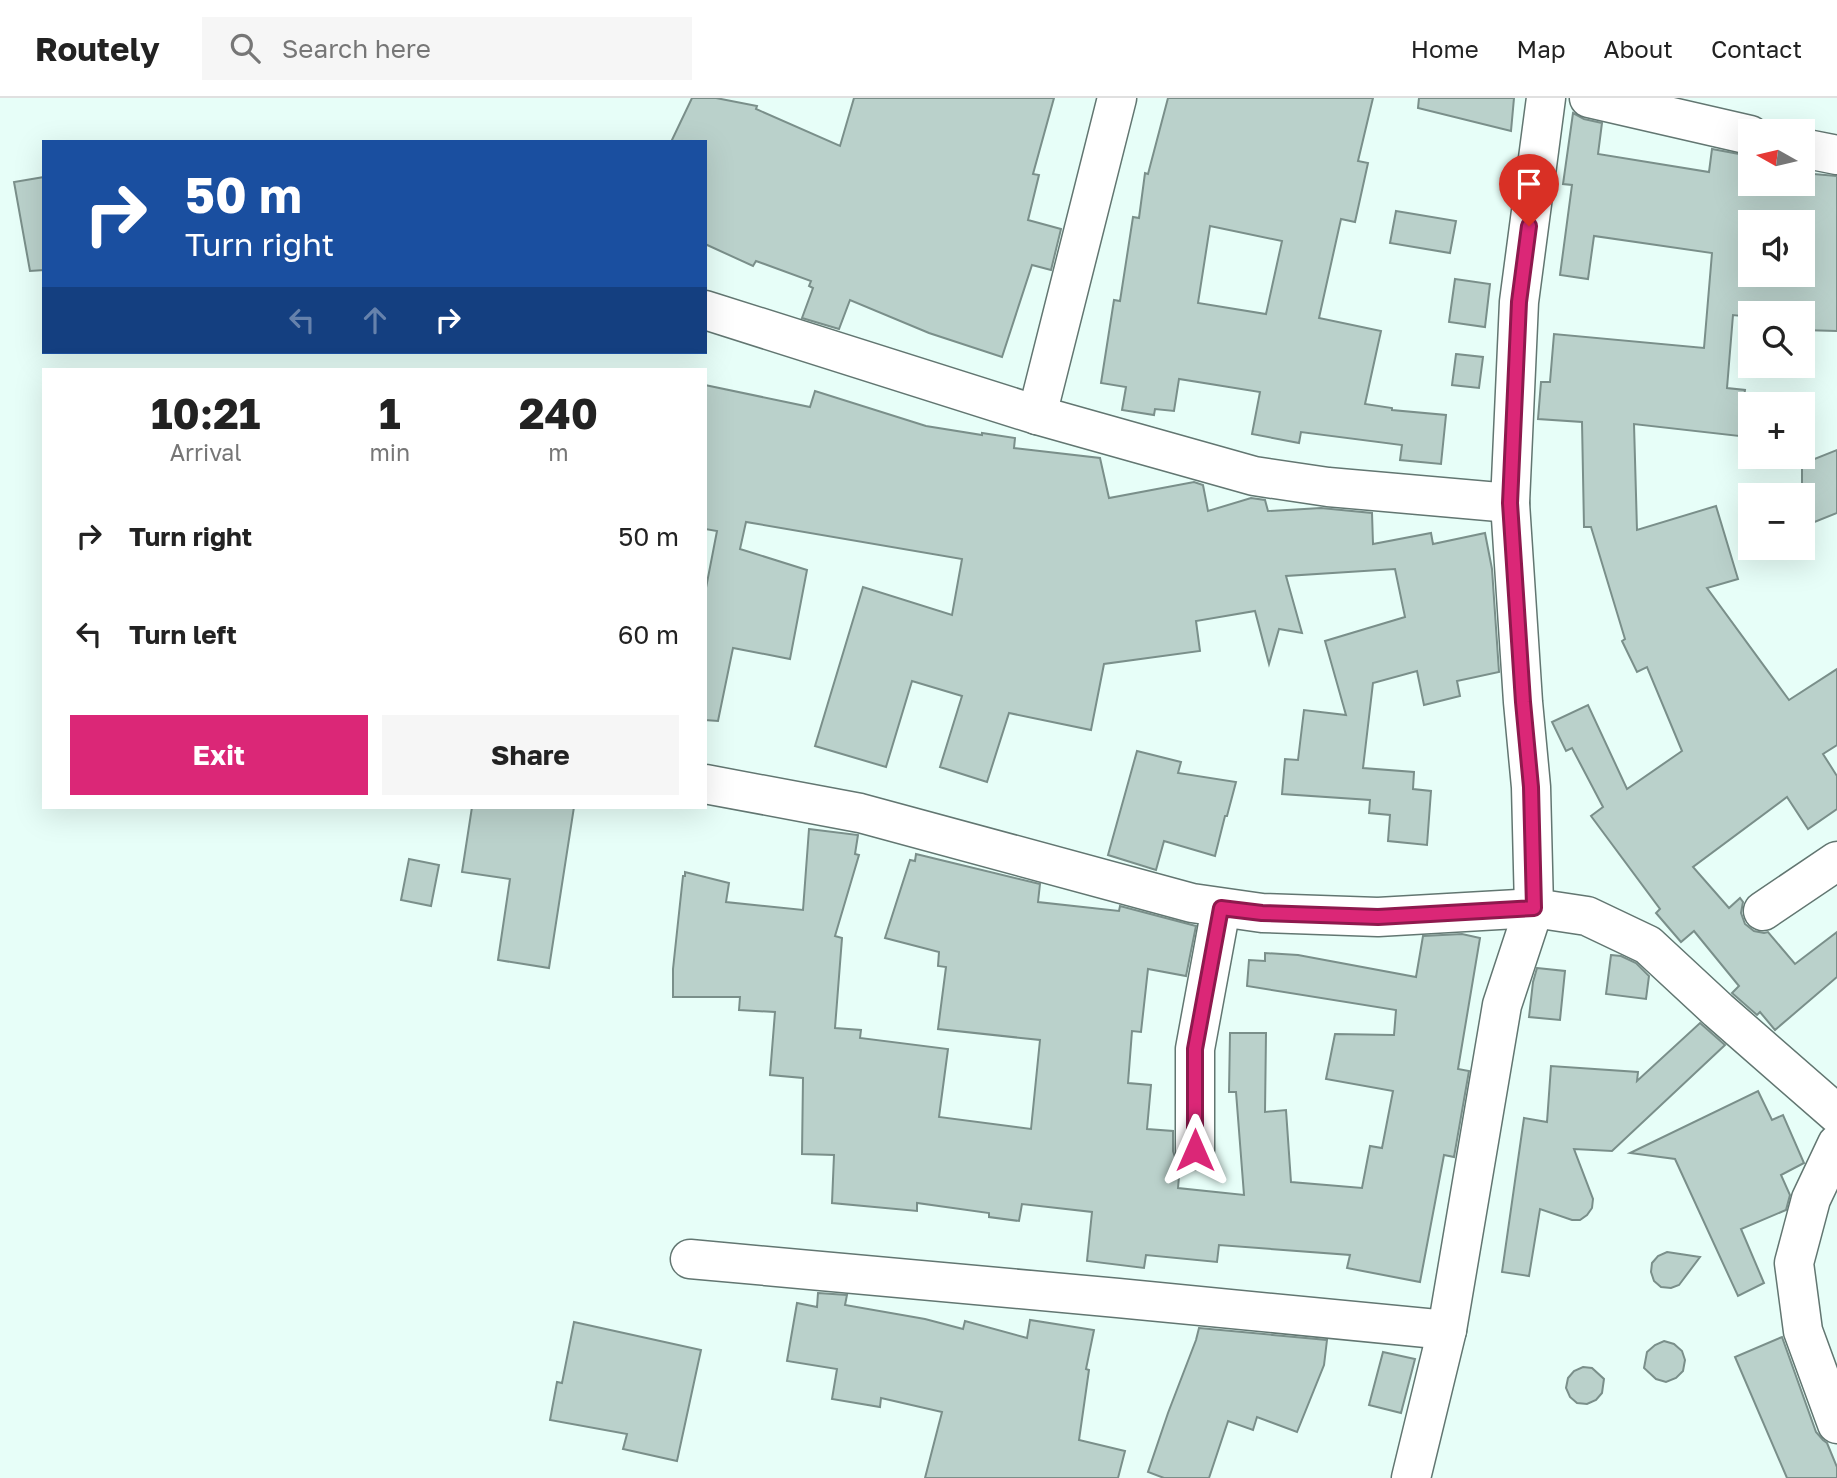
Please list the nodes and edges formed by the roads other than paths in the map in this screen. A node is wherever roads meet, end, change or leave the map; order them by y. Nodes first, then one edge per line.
1 (1118, 98) edge
2 (1546, 98) edge
3 (1589, 98) edge
4 (1738, 132) edge
5 (1815, 151) edge
6 (1837, 155) edge
7 (707, 311) edge
8 (1037, 415) junction
9 (1510, 503) junction
10 (707, 785) edge
11 (1837, 860) edge
12 (1221, 908) junction
13 (1534, 908) junction
14 (1763, 911) dead end
15 (1837, 1114) edge
16 (1837, 1144) edge
17 (1195, 1150) dead end
18 (690, 1259) dead end
19 (1447, 1330) junction
20 (1837, 1424) edge
21 (1410, 1478) edge

1 - 8 street
2 - 9 street
3 - 4 street
5 - 6 street
7 - 8 street
8 - 9 street
9 - 13 street
10 - 12 street
11 - 14 street
12 - 13 street
12 - 17 street
13 - 15 street
13 - 19 street
16 - 20 street
18 - 19 street
19 - 21 street

